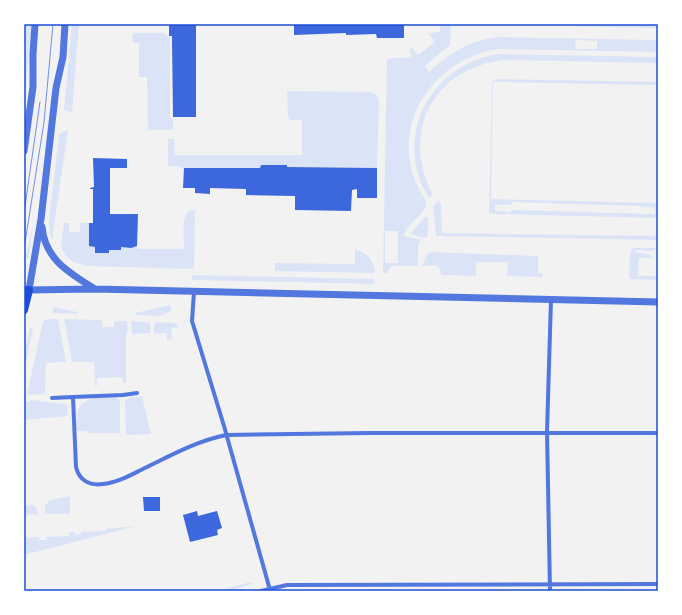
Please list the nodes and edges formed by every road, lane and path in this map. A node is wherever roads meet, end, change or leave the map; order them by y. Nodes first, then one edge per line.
1 (35, 24) edge
2 (65, 24) edge
3 (24, 152) edge
4 (41, 219) junction
5 (95, 289) junction
6 (26, 290) edge
7 (194, 292) junction
8 (551, 299) junction
9 (658, 302) edge
10 (24, 310) edge
11 (137, 393) dead end
12 (73, 397) junction
13 (52, 398) dead end
14 (547, 432) junction
15 (658, 433) edge
16 (226, 435) junction
17 (658, 584) edge
18 (549, 585) junction
19 (270, 590) edge
20 (261, 591) edge
21 (550, 591) edge

1 - 3 street
2 - 4 street
4 - 5 street
4 - 6 street
5 - 6 street
5 - 7 street
6 - 10 main road
7 - 8 street
7 - 16 street
8 - 9 street
8 - 14 street
11 - 12 street
12 - 13 street
12 - 16 street
14 - 15 street
14 - 16 street
14 - 18 street
16 - 19 street
17 - 18 street
18 - 19 street
18 - 21 street
19 - 20 street

